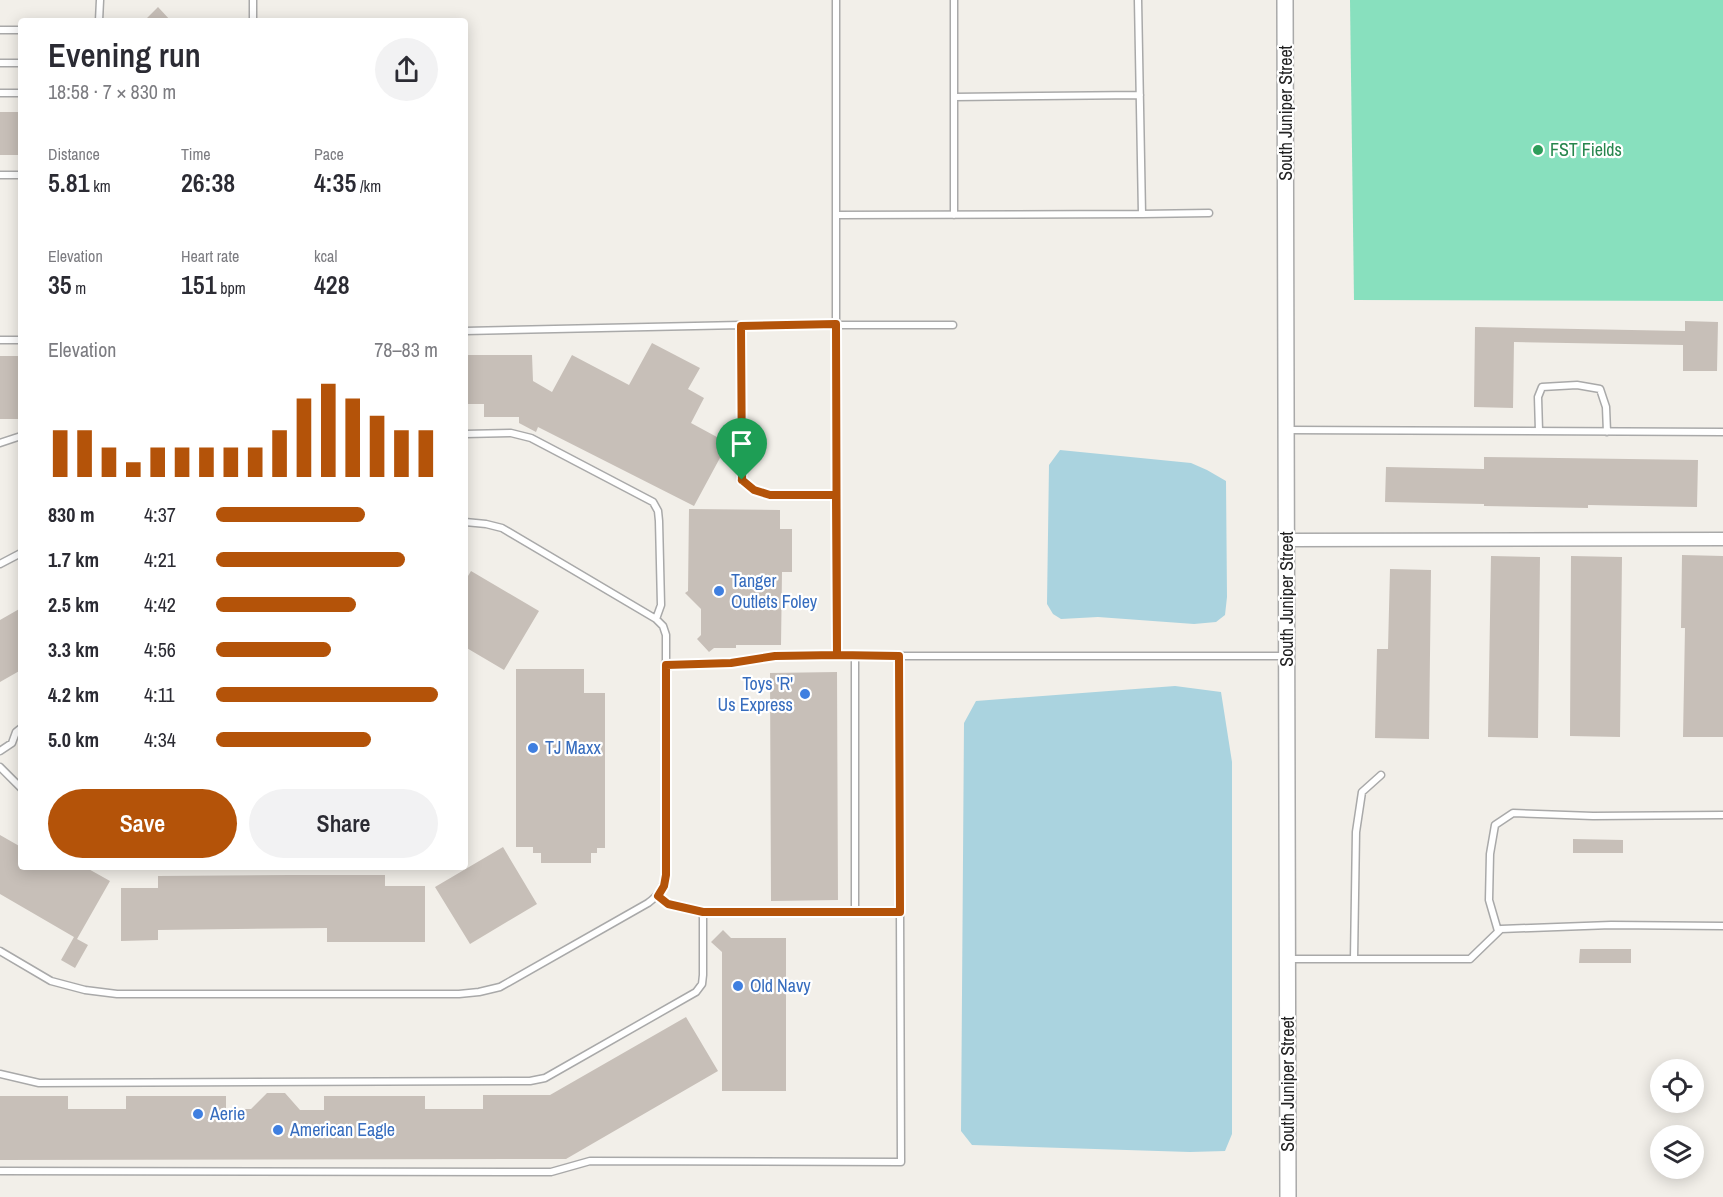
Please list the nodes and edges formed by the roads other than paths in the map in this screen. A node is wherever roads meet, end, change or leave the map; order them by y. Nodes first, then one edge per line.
1 (100, 0) edge
2 (253, 0) edge
3 (836, 0) edge
4 (954, 0) edge
5 (1138, 0) edge
6 (1285, 0) edge
7 (99, 18) edge
8 (253, 18) edge
9 (0, 30) edge
10 (18, 30) edge
11 (0, 63) edge
12 (18, 63) edge
13 (0, 93) edge
14 (18, 93) edge
15 (1140, 95) junction
16 (954, 96) junction
17 (18, 175) edge
18 (0, 176) edge
19 (1143, 213) junction
20 (1209, 213) dead end
21 (836, 215) junction
22 (954, 215) junction
23 (836, 324) junction
24 (741, 326) junction
25 (953, 326) dead end
26 (468, 331) edge
27 (0, 340) edge
28 (18, 340) edge
29 (1287, 430) junction
30 (1539, 431) junction
31 (1607, 432) junction
32 (1723, 432) edge
33 (468, 434) edge
34 (18, 437) edge
35 (0, 443) edge
36 (836, 495) junction
37 (468, 522) edge
38 (1723, 539) edge
39 (1287, 540) junction
40 (18, 555) edge
41 (0, 564) edge
42 (657, 619) junction
43 (837, 655) junction
44 (855, 656) junction
45 (899, 656) junction
46 (1287, 656) junction
47 (666, 665) junction
48 (18, 730) edge
49 (0, 750) edge
50 (0, 767) edge
51 (1382, 775) dead end
52 (18, 785) edge
53 (1723, 815) edge
54 (658, 896) junction
55 (703, 912) junction
56 (855, 912) junction
57 (900, 912) junction
58 (1723, 926) edge
59 (1498, 931) junction
60 (0, 951) edge
61 (1288, 958) junction
62 (1353, 959) junction
63 (0, 1074) edge
64 (0, 1171) edge
65 (1288, 1197) edge

1 - 7 lane
2 - 8 lane
3 - 21 lane
4 - 16 lane
5 - 15 lane
6 - 29 street, South Juniper Street
9 - 10 lane
11 - 12 lane
13 - 14 lane
15 - 16 lane
15 - 19 lane
16 - 22 lane
17 - 18 lane
19 - 20 lane
19 - 22 lane
21 - 22 lane
21 - 23 lane
23 - 24 lane
23 - 25 lane
23 - 36 lane
24 - 26 lane
24 - 36 lane
27 - 28 lane
29 - 30 lane
29 - 39 street, South Juniper Street
30 - 31 lane
30 - 31 lane
31 - 32 lane
33 - 42 lane
34 - 35 lane
36 - 43 lane
37 - 42 lane
38 - 39 street
39 - 46 street, South Juniper Street
40 - 41 lane
42 - 47 lane
43 - 44 lane
43 - 47 lane
44 - 45 lane
44 - 56 lane
45 - 46 lane
45 - 57 lane
46 - 61 street, South Juniper Street
47 - 54 lane
48 - 49 lane
50 - 52 lane
51 - 62 lane
53 - 59 lane
54 - 55 lane
54 - 60 lane
55 - 56 lane
55 - 63 lane
56 - 57 lane
57 - 64 lane
58 - 59 lane
59 - 62 lane
61 - 62 lane
61 - 65 street, South Juniper Street

